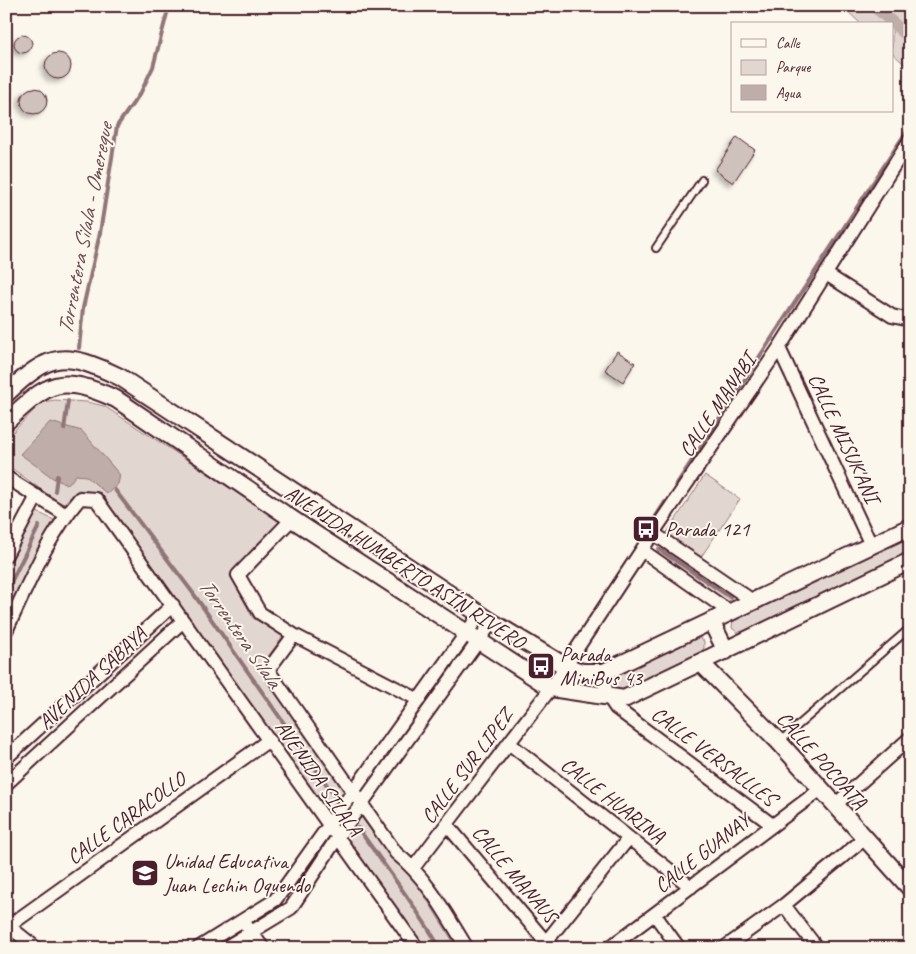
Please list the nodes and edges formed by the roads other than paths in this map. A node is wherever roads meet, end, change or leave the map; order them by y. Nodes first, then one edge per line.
1 (910, 140) edge
2 (702, 180) dead end
3 (656, 248) dead end
4 (826, 274) junction
5 (910, 320) edge
6 (780, 348) junction
7 (145, 392) junction
8 (6, 394) edge
9 (134, 412) junction
10 (6, 422) edge
11 (6, 477) edge
12 (37, 496) junction
13 (66, 515) junction
14 (292, 519) junction
15 (910, 526) edge
16 (653, 533) junction
17 (871, 545) junction
18 (643, 551) junction
19 (6, 554) edge
20 (910, 561) edge
21 (752, 601) junction
22 (173, 605) junction
23 (730, 612) junction
24 (486, 618) junction
25 (183, 621) junction
26 (711, 621) junction
27 (910, 628) edge
28 (6, 631) edge
29 (294, 635) junction
30 (473, 636) junction
31 (726, 651) junction
32 (701, 663) junction
33 (565, 666) junction
34 (604, 672) junction
35 (551, 688) junction
36 (608, 698) junction
37 (419, 700) junction
38 (910, 738) edge
39 (269, 740) junction
40 (779, 742) junction
41 (510, 744) junction
42 (6, 758) edge
43 (6, 784) edge
44 (821, 789) junction
45 (353, 790) junction
46 (361, 804) junction
47 (835, 805) junction
48 (771, 824) junction
49 (448, 826) junction
50 (333, 832) junction
51 (864, 838) junction
52 (628, 839) junction
53 (414, 867) junction
54 (691, 887) junction
55 (910, 888) edge
56 (784, 905) junction
57 (654, 915) junction
58 (242, 919) junction
59 (7, 926) edge
60 (251, 931) junction
61 (549, 945) edge
62 (36, 948) edge
63 (198, 948) edge
64 (225, 948) edge
65 (263, 948) edge
66 (417, 948) edge
67 (468, 948) edge
68 (608, 948) edge
69 (679, 948) edge
70 (724, 948) edge
71 (817, 948) edge

1 - 4 street, CALLE MANABI
2 - 3 lane
4 - 5 street
4 - 6 street, CALLE MANABI
6 - 16 street, CALLE MANABI
6 - 17 street, CALLE MISUK'ANI
7 - 8 street, AVENIDA HUMBERTO ASÍN RIVERO
7 - 9 street
7 - 24 street, AVENIDA HUMBERTO ASÍN RIVERO
9 - 10 street, AVENIDA HUMBERTO ASÍN RIVERO
9 - 14 street, AVENIDA HUMBERTO ASÍN RIVERO
11 - 12 street
12 - 13 street
12 - 19 street
13 - 22 street, AVENIDA SILALA
13 - 28 street
14 - 29 street
14 - 30 street, AVENIDA HUMBERTO ASÍN RIVERO
15 - 17 street, AVENIDA HUMBERTO ASÍN RIVERO
16 - 18 street, CALLE MANABI
16 - 21 street
17 - 21 street, AVENIDA HUMBERTO ASÍN RIVERO
18 - 23 street
18 - 33 street, CALLE MANABI
20 - 31 street, AVENIDA HUMBERTO ASÍN RIVERO
21 - 23 street, AVENIDA HUMBERTO ASÍN RIVERO
22 - 25 street, AVENIDA SILALA
22 - 42 street, AVENIDA SABAYA
23 - 26 street, AVENIDA HUMBERTO ASÍN RIVERO
24 - 30 street
24 - 33 street, AVENIDA HUMBERTO ASÍN RIVERO
25 - 39 street, AVENIDA SILALA
25 - 43 street, AVENIDA SABAYA
26 - 31 street
26 - 34 street, AVENIDA HUMBERTO ASÍN RIVERO
27 - 40 lane
29 - 37 street
29 - 45 street, AVENIDA SILALA
30 - 35 street, AVENIDA HUMBERTO ASÍN RIVERO
30 - 37 street
30 - 46 street
31 - 32 street, AVENIDA HUMBERTO ASÍN RIVERO
32 - 36 street, AVENIDA HUMBERTO ASÍN RIVERO
32 - 40 street, CALLE POCOATA
33 - 34 street, AVENIDA HUMBERTO ASÍN RIVERO
33 - 35 street, CALLE MANABI
34 - 36 street
35 - 36 street, AVENIDA HUMBERTO ASÍN RIVERO
35 - 41 street, CALLE SUR LIPEZ
36 - 48 street, CALLE VERSALLLES
37 - 45 street
38 - 47 street
39 - 50 street, AVENIDA SILALA
39 - 59 street, CALLE CARACOLLO
40 - 44 street, CALLE POCOATA
41 - 49 street, CALLE SUR LIPEZ
41 - 52 street, CALLE HUARINA
44 - 47 street, CALLE POCOATA
44 - 48 street, CALLE GUANAY
45 - 46 street, AVENIDA SILALA
45 - 50 street
46 - 50 street
46 - 53 street, AVENIDA SILALA
47 - 51 street, CALLE POCOATA
48 - 54 street, CALLE GUANAY
49 - 53 street, CALLE SUR LIPEZ
49 - 61 street, CALLE MANAUS
50 - 58 street
50 - 60 street
50 - 66 street, AVENIDA SILALA
51 - 55 street, CALLE POCOATA
51 - 56 street
52 - 54 street, CALLE HUARINA
52 - 61 street
53 - 67 street, AVENIDA SILALA
54 - 57 street, CALLE GUANAY
56 - 70 street
56 - 71 street
57 - 68 street, CALLE GUANAY
57 - 69 street
58 - 60 street
58 - 63 street
59 - 62 street
60 - 64 street
60 - 65 street

